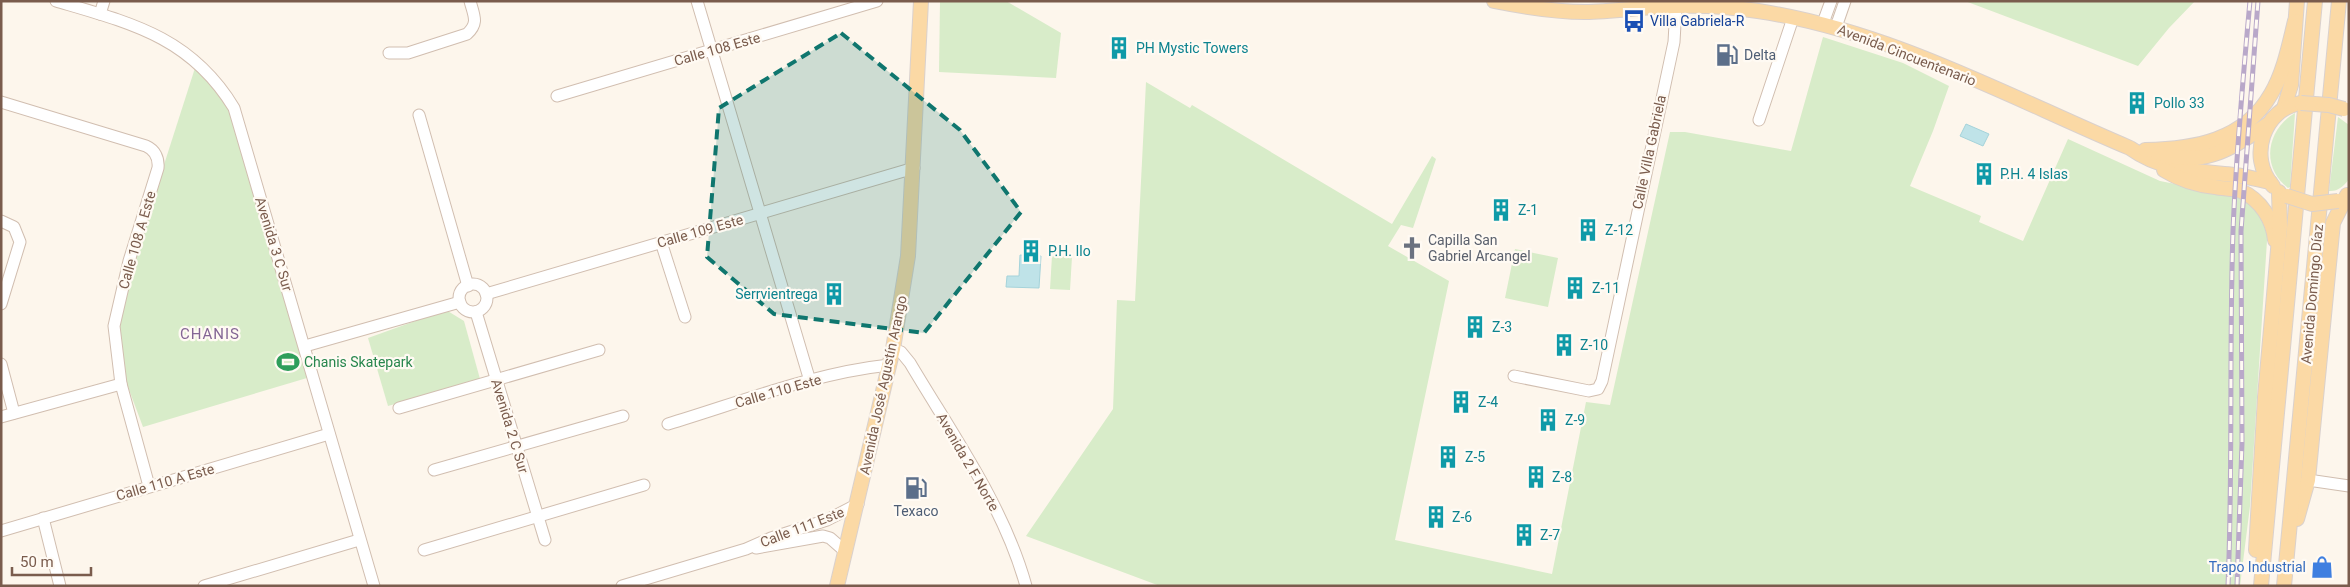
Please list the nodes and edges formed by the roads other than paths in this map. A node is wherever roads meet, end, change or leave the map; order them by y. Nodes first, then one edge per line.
1 (56, 1) edge
2 (104, 1) edge
3 (470, 1) edge
4 (697, 1) edge
5 (877, 1) edge
6 (922, 1) edge
7 (1494, 1) edge
8 (1831, 1) edge
9 (1845, 1) edge
10 (2297, 1) edge
11 (2316, 1) edge
12 (2340, 1) edge
13 (1676, 6) junction
14 (100, 14) junction
15 (1793, 18) junction
16 (2295, 21) junction
17 (1830, 25) junction
18 (712, 50) junction
19 (389, 53) dead end
20 (557, 96) dead end
21 (1, 102) edge
22 (2284, 108) junction
23 (2346, 110) edge
24 (419, 115) dead end
25 (1759, 120) dead end
26 (2267, 125) junction
27 (2143, 153) junction
28 (914, 168) junction
29 (2278, 190) junction
30 (2344, 196) edge
31 (759, 214) junction
32 (1, 221) edge
33 (662, 242) junction
34 (2277, 256) junction
35 (468, 286) junction
36 (486, 294) junction
37 (460, 302) junction
38 (1, 304) edge
39 (476, 312) junction
40 (685, 317) dead end
41 (305, 346) junction
42 (893, 349) junction
43 (599, 350) dead end
44 (1, 364) edge
45 (889, 364) junction
46 (1514, 376) dead end
47 (496, 380) junction
48 (810, 381) junction
49 (121, 384) junction
50 (399, 408) dead end
51 (14, 412) junction
52 (622, 416) dead end
53 (1, 417) edge
54 (668, 424) dead end
55 (329, 434) junction
56 (516, 446) junction
57 (434, 470) dead end
58 (2308, 480) junction
59 (644, 485) dead end
60 (149, 486) junction
61 (2349, 486) edge
62 (858, 504) junction
63 (537, 516) junction
64 (43, 518) junction
65 (1, 531) edge
66 (359, 540) junction
67 (545, 540) dead end
68 (746, 549) junction
69 (424, 550) dead end
70 (2287, 551) junction
71 (846, 552) junction
72 (60, 586) edge
73 (204, 586) edge
74 (374, 586) edge
75 (622, 586) edge
76 (838, 586) edge
77 (1026, 586) edge
78 (2259, 586) edge
79 (2284, 586) edge

1 - 14 street, Avenida 3 C Sur
2 - 14 street
3 - 19 street
4 - 18 street
5 - 18 street, Calle 108 Este
6 - 28 main road, Avenida José Agustín Arango
7 - 13 main road, Avenida Cincuentenario
8 - 17 street
9 - 17 street
10 - 16 main road
11 - 78 main road, Avenida Domingo Díaz
12 - 70 main road, Avenida Domingo Díaz
13 - 15 main road, Avenida Cincuentenario
13 - 46 street, Calle Villa Gabriela
14 - 41 street, Avenida 3 C Sur
15 - 17 main road, Avenida Cincuentenario
15 - 25 street
16 - 22 main road
16 - 27 main road
17 - 27 main road, Avenida Cincuentenario
18 - 20 street, Calle 108 Este
18 - 31 street
21 - 49 street, Calle 108 A Este
22 - 23 main road, bridge
22 - 26 main road, Avenida Cincuentenario
24 - 35 street
26 - 27 main road, Avenida Cincuentenario
26 - 29 main road
27 - 29 main road, Avenida Cincuentenario
27 - 34 main road
28 - 31 street, Calle 109 Este
28 - 42 main road, Avenida José Agustín Arango
29 - 30 main road, Avenida Cincuentenario, bridge
29 - 34 main road
30 - 58 main road
31 - 33 street, Calle 109 Este
31 - 48 street
32 - 38 street
33 - 36 street, Calle 109 Este
33 - 40 street
34 - 78 main road
35 - 36 street
35 - 37 street
36 - 39 street
37 - 39 street
37 - 41 street
39 - 47 street, Avenida 2 C Sur
41 - 55 street, Avenida 3 C Sur
42 - 45 main road, Avenida José Agustín Arango
42 - 77 street, Avenida 2 F Norte
43 - 47 street
44 - 51 street
45 - 48 street, Calle 110 Este
45 - 62 main road, Avenida José Agustín Arango
47 - 50 street
47 - 56 street, Avenida 2 C Sur
48 - 54 street, Calle 110 Este
49 - 51 street
49 - 60 street, Calle 108 A Este
51 - 53 street
52 - 56 street
55 - 60 street, Calle 110 A Este
55 - 66 street, Avenida 3 C Sur
56 - 57 street
56 - 63 street, Avenida 2 C Sur
58 - 61 street
58 - 70 main road
59 - 63 street
60 - 64 street, Calle 110 A Este
62 - 68 street, Calle 111 Este
62 - 71 main road, Avenida José Agustín Arango
63 - 67 street, Avenida 2 C Sur
63 - 69 street
64 - 65 street, Calle 110 A Este
64 - 72 street
66 - 73 street
66 - 74 street, Avenida 3 C Sur
68 - 71 street, Calle 111 Este
68 - 75 street, Calle 111 Este
70 - 79 main road, Avenida Domingo Díaz
71 - 76 main road, Avenida José Agustín Arango

